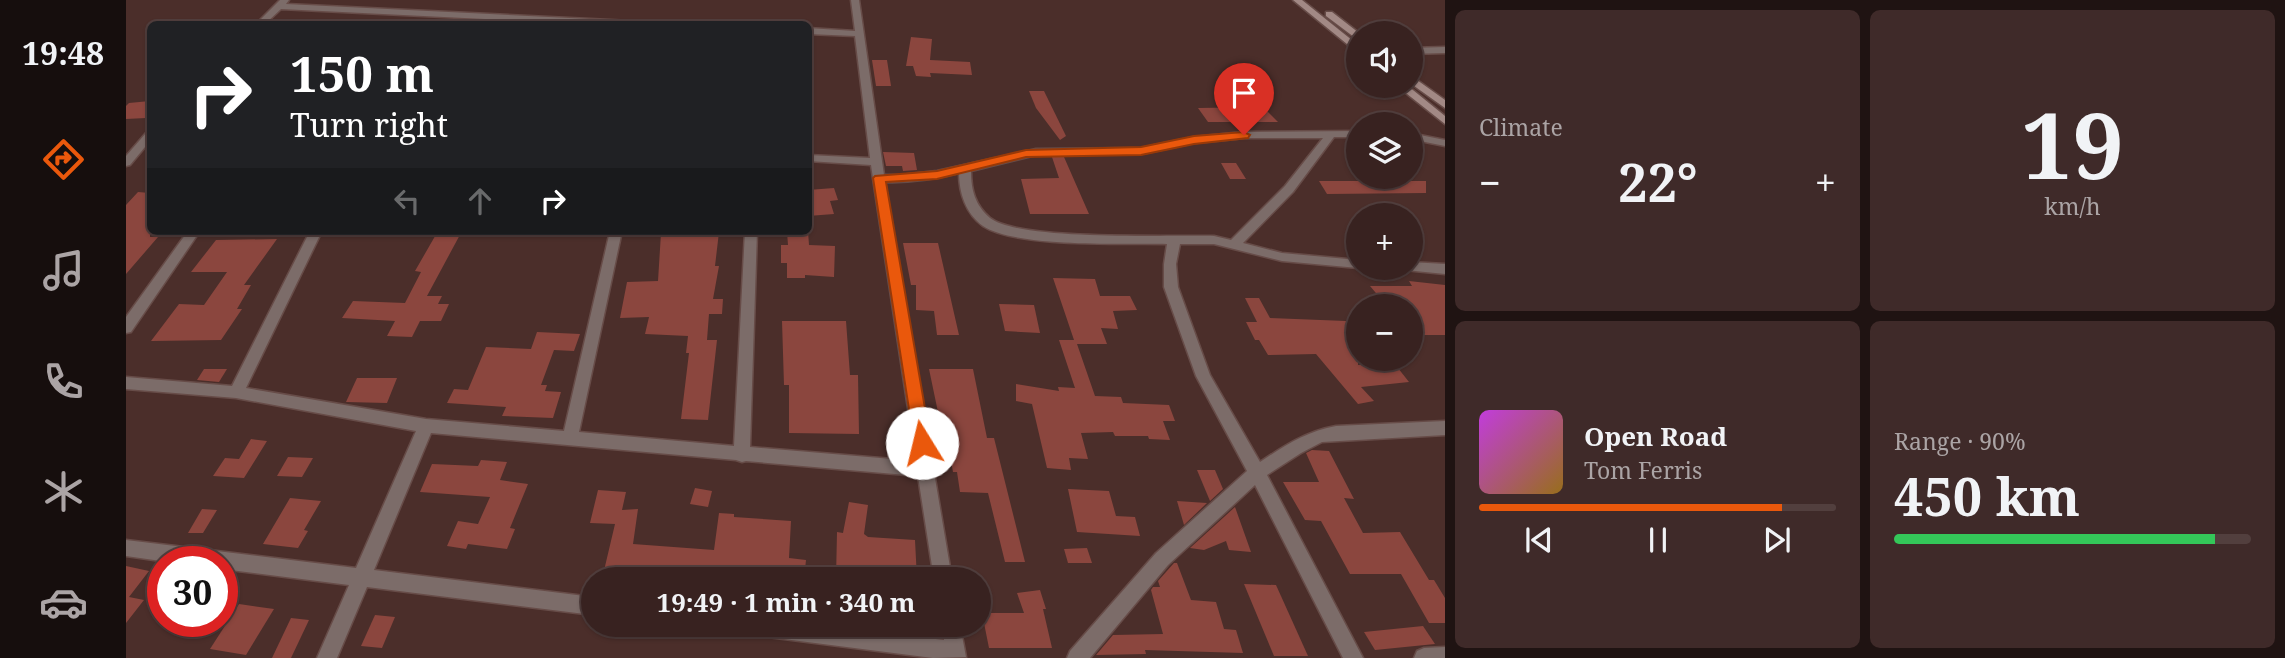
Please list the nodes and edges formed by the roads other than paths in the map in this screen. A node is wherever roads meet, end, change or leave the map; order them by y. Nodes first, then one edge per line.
1 (855, 0) edge
2 (1297, 0) edge
3 (1312, 0) edge
4 (283, 3) edge
5 (263, 21) edge
6 (542, 21) edge
7 (1346, 27) edge
8 (812, 31) edge
9 (860, 34) junction
10 (1346, 40) edge
11 (1445, 50) edge
12 (1423, 51) edge
13 (1423, 88) edge
14 (1417, 98) edge
15 (1445, 105) edge
16 (1445, 121) edge
17 (1331, 134) junction
18 (1346, 134) edge
19 (147, 138) edge
20 (1423, 139) edge
21 (1445, 143) edge
22 (812, 158) edge
23 (877, 162) junction
24 (126, 163) edge
25 (965, 169) junction
26 (879, 178) junction
27 (191, 235) edge
28 (314, 235) edge
29 (615, 235) edge
30 (751, 235) edge
31 (1174, 240) junction
32 (1235, 244) junction
33 (1346, 263) edge
34 (1423, 268) edge
35 (1445, 269) edge
36 (126, 328) edge
37 (126, 383) edge
38 (236, 392) junction
39 (426, 426) junction
40 (1445, 428) edge
41 (570, 439) junction
42 (742, 455) junction
43 (926, 469) junction
44 (1257, 472) junction
45 (126, 548) edge
46 (941, 567) edge
47 (359, 577) junction
48 (581, 605) edge
49 (832, 637) edge
50 (956, 654) edge
51 (1445, 657) edge
52 (327, 658) edge
53 (1077, 658) edge
54 (1353, 658) edge
55 (1424, 658) edge

1 - 9 street
2 - 10 main road
3 - 7 main road
4 - 5 street
4 - 6 street
8 - 9 street
9 - 23 street
11 - 12 street
13 - 15 main road
14 - 16 main road
17 - 18 street
17 - 25 street
17 - 32 street
19 - 24 street
20 - 21 street
22 - 23 street
23 - 26 street
25 - 26 street
25 - 31 street
26 - 43 street
27 - 36 street
28 - 38 street
29 - 41 street
30 - 42 street
31 - 32 street
31 - 44 street
32 - 33 street
34 - 35 street
37 - 38 street
38 - 39 street
39 - 41 street
39 - 47 street
40 - 44 street
41 - 42 street
42 - 43 street
43 - 46 street
44 - 53 street
44 - 54 street
45 - 47 street
47 - 48 street
47 - 52 street
49 - 50 street
51 - 55 street

